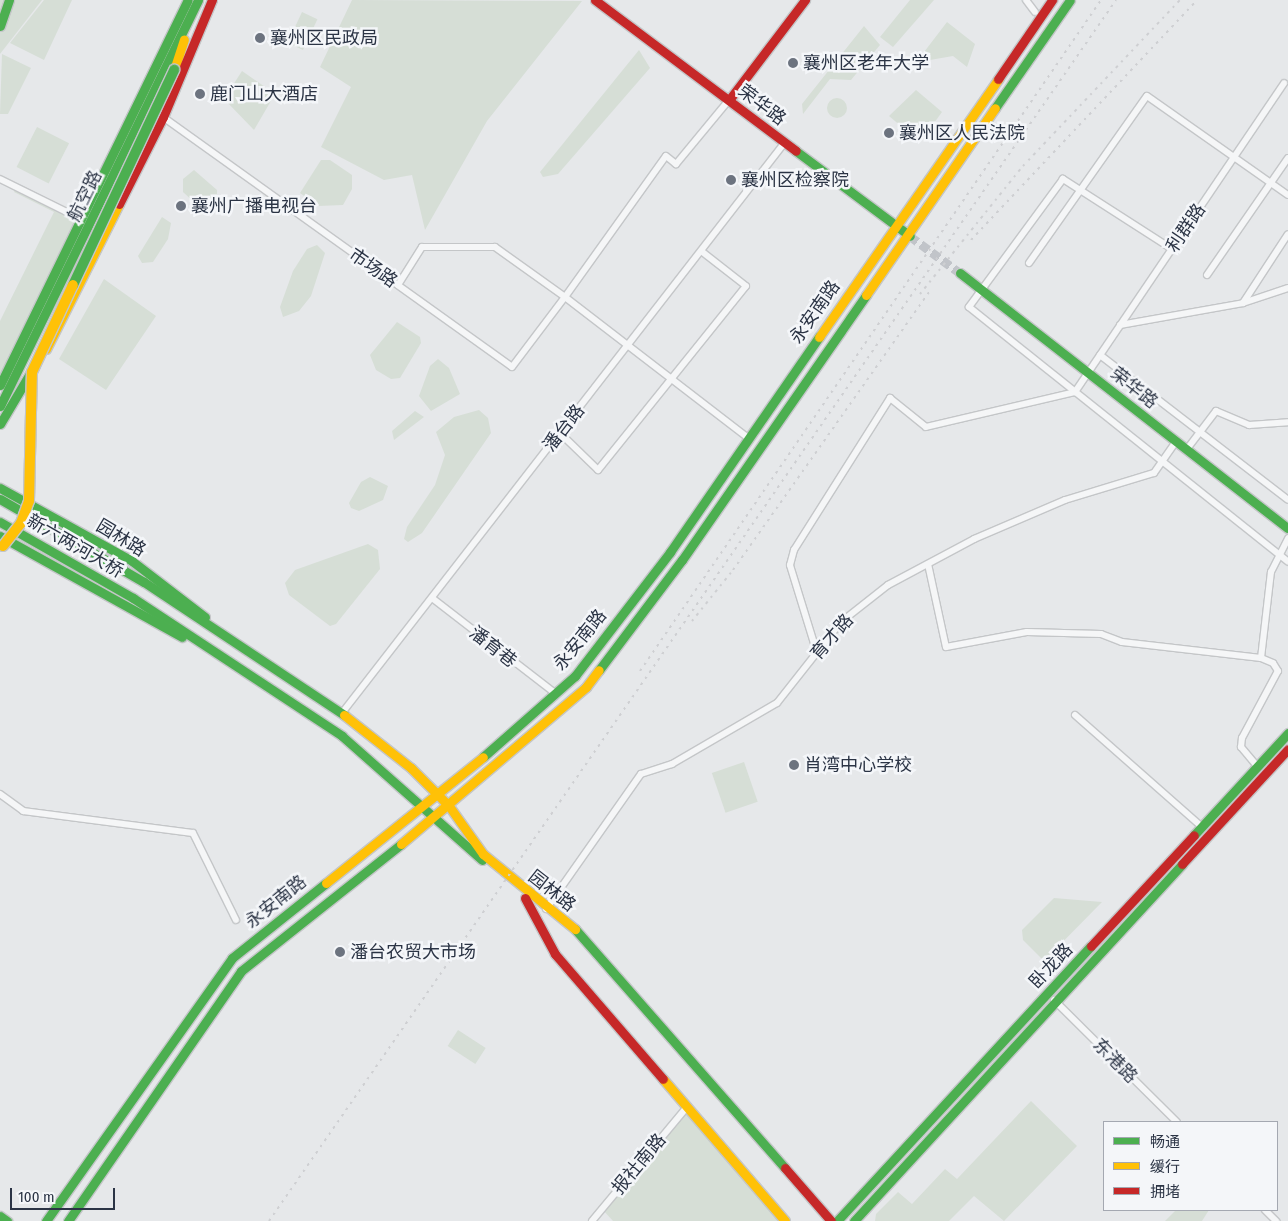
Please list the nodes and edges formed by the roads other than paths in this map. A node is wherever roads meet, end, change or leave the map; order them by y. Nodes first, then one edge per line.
1 (9, 0) edge
2 (212, 0) edge
3 (595, 0) edge
4 (805, 0) edge
5 (1026, 0) edge
6 (1052, 0) edge
7 (1070, 0) edge
8 (193, 3) edge
9 (1035, 12) dead end
10 (0, 26) edge
11 (1284, 83) dead end
12 (729, 100) junction
13 (163, 118) junction
14 (785, 142) junction
15 (1234, 157) junction
16 (1288, 158) edge
17 (0, 179) edge
18 (1271, 183) junction
19 (1080, 190) junction
20 (1288, 196) edge
21 (81, 219) junction
22 (895, 225) junction
23 (1288, 234) edge
24 (908, 235) junction
25 (1172, 250) junction
26 (701, 251) junction
27 (1029, 263) dead end
28 (960, 272) tunnel mouth
29 (1207, 275) dead end
30 (398, 285) junction
31 (1288, 288) edge
32 (982, 290) junction
33 (564, 297) junction
34 (1243, 303) junction
35 (1120, 326) junction
36 (629, 344) junction
37 (1100, 355) junction
38 (1088, 373) junction
39 (672, 377) junction
40 (0, 385) edge
41 (1075, 392) junction
42 (0, 406) edge
43 (1288, 422) edge
44 (0, 424) edge
45 (1200, 431) junction
46 (560, 433) junction
47 (748, 438) junction
48 (1176, 441) junction
49 (1187, 449) junction
50 (1162, 460) junction
51 (0, 488) edge
52 (0, 500) edge
53 (1288, 500) edge
54 (0, 522) edge
55 (1288, 528) edge
56 (0, 536) edge
57 (1288, 538) edge
58 (0, 548) edge
59 (1279, 556) junction
60 (1288, 562) edge
61 (928, 564) junction
62 (144, 582) joint
63 (134, 598) joint
64 (432, 598) junction
65 (215, 629) junction
66 (203, 644) junction
67 (817, 654) junction
68 (1261, 658) junction
69 (556, 694) junction
70 (342, 713) junction
71 (1075, 715) dead end
72 (1288, 733) edge
73 (1288, 749) edge
74 (1257, 766) junction
75 (0, 794) edge
76 (438, 794) junction
77 (422, 805) junction
78 (449, 806) junction
79 (434, 817) junction
80 (1202, 827) junction
81 (546, 909) junction
82 (236, 920) dead end
83 (1054, 1000) junction
84 (687, 1107) junction
85 (1175, 1121) edge
86 (1266, 1211) edge
87 (0, 1216) edge
88 (7, 1221) edge
89 (46, 1221) edge
90 (68, 1221) edge
91 (592, 1221) edge
92 (785, 1221) edge
93 (830, 1221) edge
94 (837, 1221) edge
95 (854, 1221) edge
96 (1276, 1221) edge

1 - 10 main road
2 - 13 main road
3 - 12 main road, 荣华路
4 - 12 main road
5 - 9 street
6 - 22 main road, 永安南路
7 - 24 main road, 永安南路
8 - 21 main road, 航空路
8 - 42 main road, 航空路
8 - 58 main road, bridge
11 - 15 street, 利群路
12 - 14 main road, 荣华路
12 - 33 street
13 - 30 street, 市场路
13 - 44 main road
14 - 22 main road, 荣华路
14 - 26 street, 潘台路
15 - 18 street
15 - 19 street
15 - 25 street, 利群路
16 - 18 street
17 - 21 street
18 - 20 street
18 - 29 street
19 - 25 street
19 - 27 street
19 - 32 street
21 - 40 main road, 航空路
22 - 24 main road, 荣华路
22 - 47 main road, 永安南路
23 - 34 street
24 - 78 main road, 永安南路
25 - 35 street, 利群路
26 - 36 street, 潘台路
26 - 39 street
28 - 32 main road, 荣华路
30 - 33 street
30 - 33 street, 市场路
31 - 34 street
32 - 38 main road, 荣华路
32 - 41 street
33 - 36 street
34 - 35 street
35 - 37 street, 利群路
36 - 39 street
36 - 46 street, 潘台路
37 - 38 street, 利群路
37 - 45 street
38 - 41 street, 利群路
38 - 48 main road, 荣华路
39 - 46 street
39 - 47 street
41 - 50 street
41 - 67 street
43 - 45 street
45 - 49 street
45 - 53 street
46 - 64 street, 潘台路
47 - 69 main road, 永安南路
48 - 49 main road, 荣华路
48 - 50 street, 育才路
49 - 55 main road, 荣华路
50 - 59 street
50 - 61 street, 育才路
51 - 65 main road, 园林路
52 - 62 main road, 新六两河大桥
54 - 63 main road, 新六两河大桥
56 - 66 main road, 园林路
57 - 59 street
59 - 60 street
59 - 68 street
61 - 67 street, 育才路
61 - 68 street
62 - 65 main road, 园林路
63 - 66 main road, 园林路
64 - 69 street, 潘育巷
64 - 70 street, 潘台路
65 - 70 main road, 园林路
66 - 77 main road, 园林路
67 - 81 street, 育才路
68 - 74 street
69 - 76 main road, 永安南路
70 - 76 main road, 园林路
71 - 80 street
72 - 74 main road, 卧龙路
73 - 83 main road, 卧龙路
74 - 80 main road, 卧龙路
75 - 82 street
76 - 77 main road, 永安南路
76 - 78 main road, 园林路
77 - 79 main road, 园林路
77 - 89 main road, 永安南路
78 - 79 main road, 永安南路
78 - 81 main road, 园林路
79 - 84 main road, 园林路
79 - 90 main road, 永安南路
80 - 94 main road, 卧龙路
81 - 93 main road, 园林路
83 - 85 street, 东港路
83 - 95 main road, 卧龙路
84 - 91 street, 报社南路
84 - 92 main road, 园林路
86 - 96 street
87 - 88 main road

